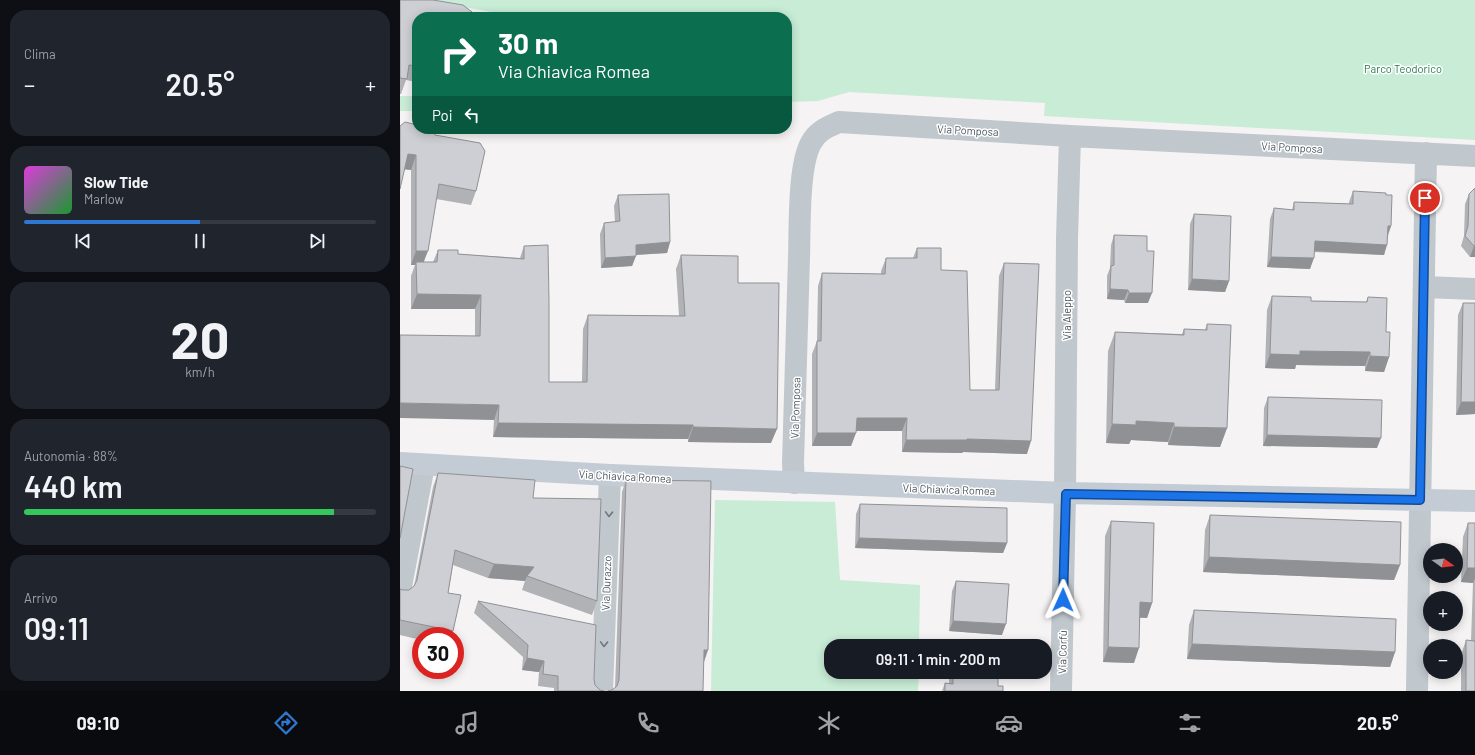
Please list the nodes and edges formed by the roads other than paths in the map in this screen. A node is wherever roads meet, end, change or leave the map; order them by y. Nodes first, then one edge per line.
1 (1070, 136) junction
2 (1426, 153) junction
3 (1475, 156) edge
4 (1424, 287) junction
5 (1475, 288) edge
6 (400, 463) edge
7 (424, 465) junction
8 (610, 475) junction
9 (794, 483) junction
10 (1066, 494) junction
11 (1420, 500) junction
12 (1475, 501) edge
13 (400, 592) edge
14 (602, 691) edge
15 (1061, 691) edge
16 (1418, 691) edge

1 - 2 street, Via Pomposa
1 - 9 street, Via Pomposa
1 - 10 street, Via Aleppo
2 - 3 street, Via Pomposa
2 - 4 street
4 - 5 street
4 - 11 street
6 - 7 street, Via Chiavica Romea
7 - 8 street, Via Chiavica Romea
7 - 13 street
8 - 9 street, Via Chiavica Romea
8 -> 14 street, Via Durazzo
9 - 10 street, Via Chiavica Romea
10 - 11 street, Via Chiavica Romea
10 - 15 street, Via Corfù
11 - 12 street, Via Chiavica Romea
11 - 16 street

